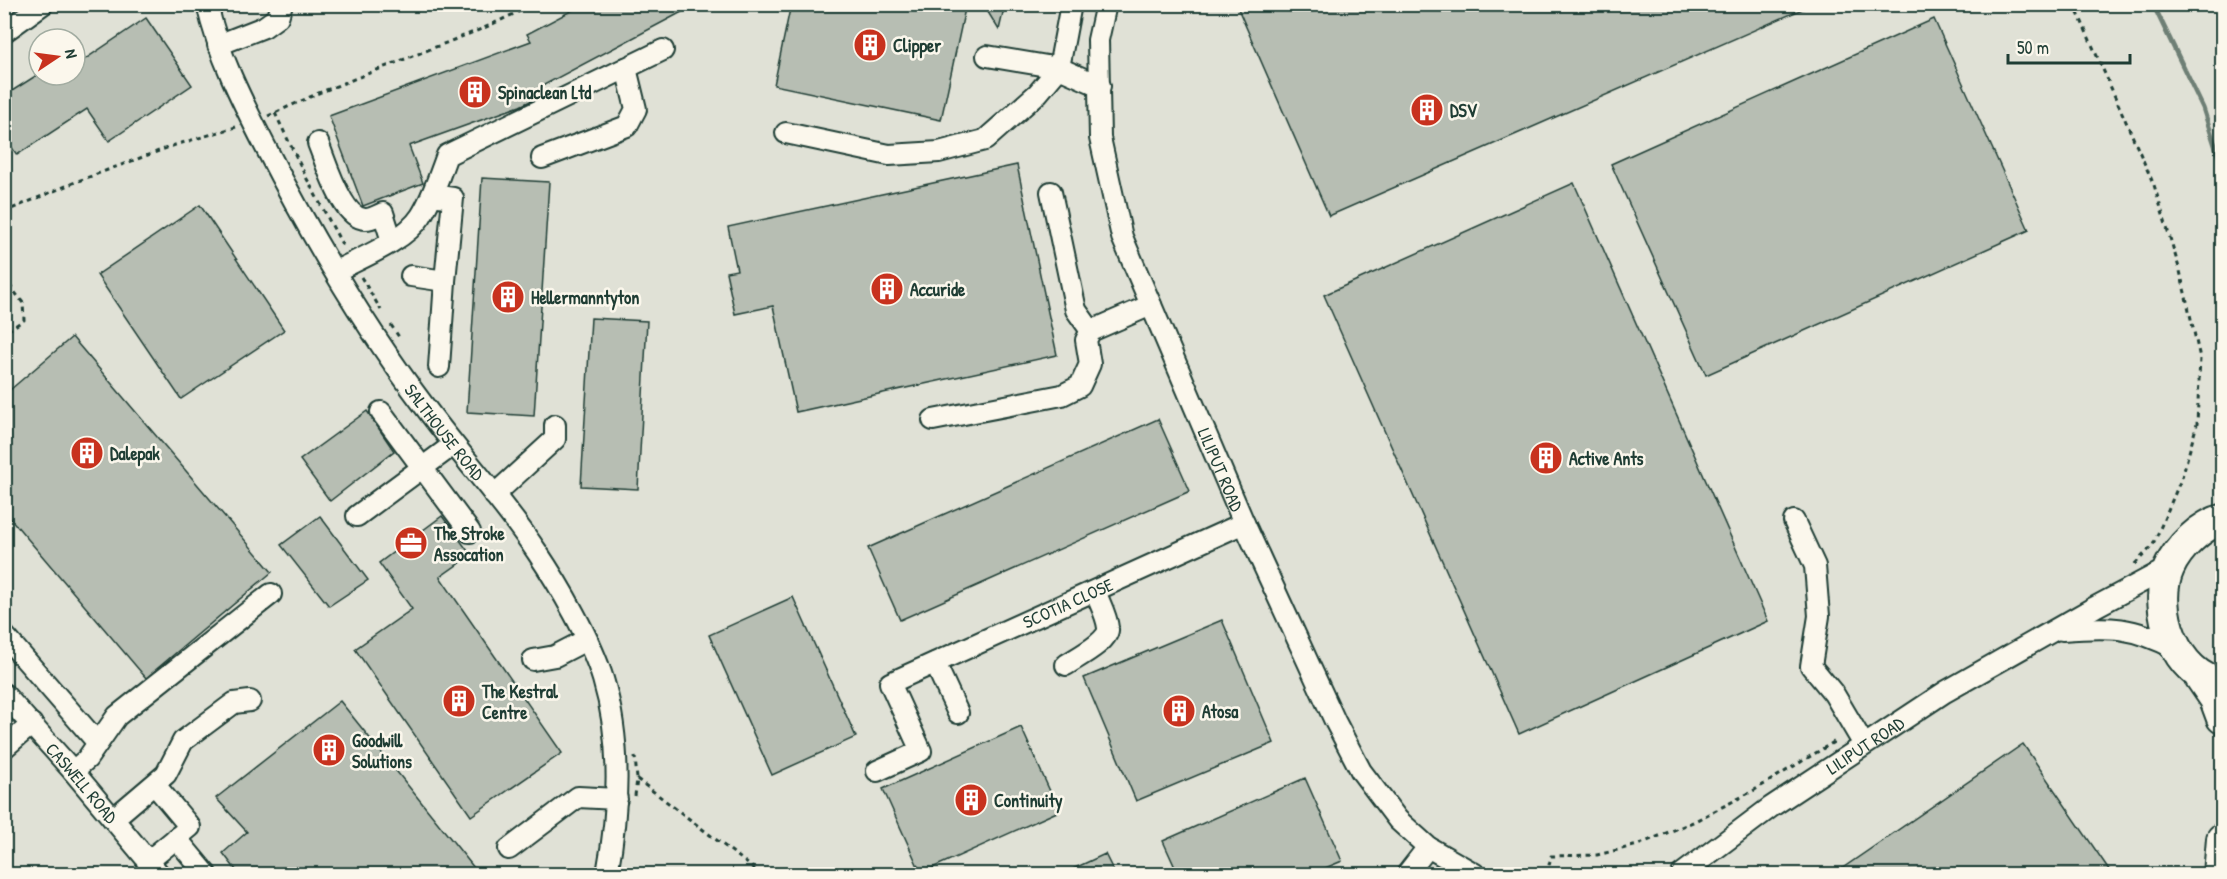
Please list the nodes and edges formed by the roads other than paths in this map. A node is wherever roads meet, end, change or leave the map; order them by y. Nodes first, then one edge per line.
1 (43, 4) edge
2 (207, 4) edge
3 (282, 4) edge
4 (1071, 4) edge
5 (1106, 4) edge
6 (4, 32) edge
7 (218, 45) junction
8 (663, 50) dead end
9 (987, 56) dead end
10 (626, 68) junction
11 (1059, 68) junction
12 (1100, 86) junction
13 (786, 133) dead end
14 (318, 143) dead end
15 (542, 158) dead end
16 (1051, 192) dead end
17 (432, 195) junction
18 (392, 241) junction
19 (336, 272) junction
20 (411, 276) dead end
21 (445, 281) junction
22 (1151, 305) junction
23 (1091, 331) junction
24 (439, 368) dead end
25 (381, 412) dead end
26 (933, 420) dead end
27 (555, 425) dead end
28 (453, 445) junction
29 (422, 468) junction
30 (494, 495) junction
31 (2219, 515) edge
32 (357, 516) dead end
33 (1794, 521) dead end
34 (1244, 523) junction
35 (470, 532) dead end
36 (2168, 568) junction
37 (1095, 591) junction
38 (271, 594) dead end
39 (2057, 630) junction
40 (4, 635) edge
41 (586, 640) junction
42 (2176, 649) junction
43 (533, 660) dead end
44 (935, 663) junction
45 (1066, 665) dead end
46 (2211, 680) edge
47 (4, 694) edge
48 (250, 701) dead end
49 (958, 713) dead end
50 (2223, 718) edge
51 (32, 723) junction
52 (1858, 734) road end
53 (97, 742) junction
54 (4, 748) edge
55 (73, 771) junction
56 (877, 771) dead end
57 (155, 785) junction
58 (617, 799) junction
59 (113, 819) junction
60 (176, 838) junction
61 (2223, 839) edge
62 (1428, 847) junction
63 (509, 849) dead end
64 (153, 868) edge
65 (206, 874) edge
66 (607, 874) edge
67 (1407, 874) edge
68 (1475, 874) edge
69 (1682, 874) edge
70 (2219, 874) edge

1 - 6 street
2 - 7 street, SALTHOUSE ROAD
3 - 7 street
4 - 11 street
5 - 12 street, LILIPUT ROAD
7 - 19 street, SALTHOUSE ROAD
8 - 10 street
9 - 11 street
10 - 15 street
10 - 17 street
11 - 12 street
11 - 13 street
12 - 22 street, LILIPUT ROAD
14 - 18 street
16 - 23 street
17 - 18 street
17 - 21 street
18 - 19 street
19 - 28 street, SALTHOUSE ROAD
20 - 21 street
21 - 24 street
22 - 23 street
22 - 34 street, LILIPUT ROAD
23 - 26 street
25 - 29 street
27 - 30 street
28 - 29 street
28 - 30 street, SALTHOUSE ROAD
29 - 32 street
29 - 35 street
30 - 41 street, SALTHOUSE ROAD
31 - 36 highway
33 - 52 street
34 - 37 street, SCOTIA CLOSE
34 - 62 street, LILIPUT ROAD
36 - 39 street, LILIPUT ROAD
36 - 42 highway
37 - 44 street, SCOTIA CLOSE
37 - 45 street
38 - 53 street
39 - 42 street, LILIPUT ROAD
39 - 69 street, LILIPUT ROAD
40 - 53 street
41 - 43 street
41 - 58 street, SALTHOUSE ROAD
42 - 46 highway
44 - 49 street
44 - 56 street, SCOTIA CLOSE
46 - 50 highway
47 - 51 street, CASWELL ROAD
48 - 57 street
51 - 54 street
51 - 55 street, CASWELL ROAD
53 - 55 street
55 - 59 street, CASWELL ROAD
57 - 59 street
57 - 60 street
58 - 63 street
58 - 66 street, SALTHOUSE ROAD
59 - 64 street, CASWELL ROAD
60 - 64 street
60 - 65 street
61 - 70 highway
62 - 67 street
62 - 68 street, LILIPUT ROAD

